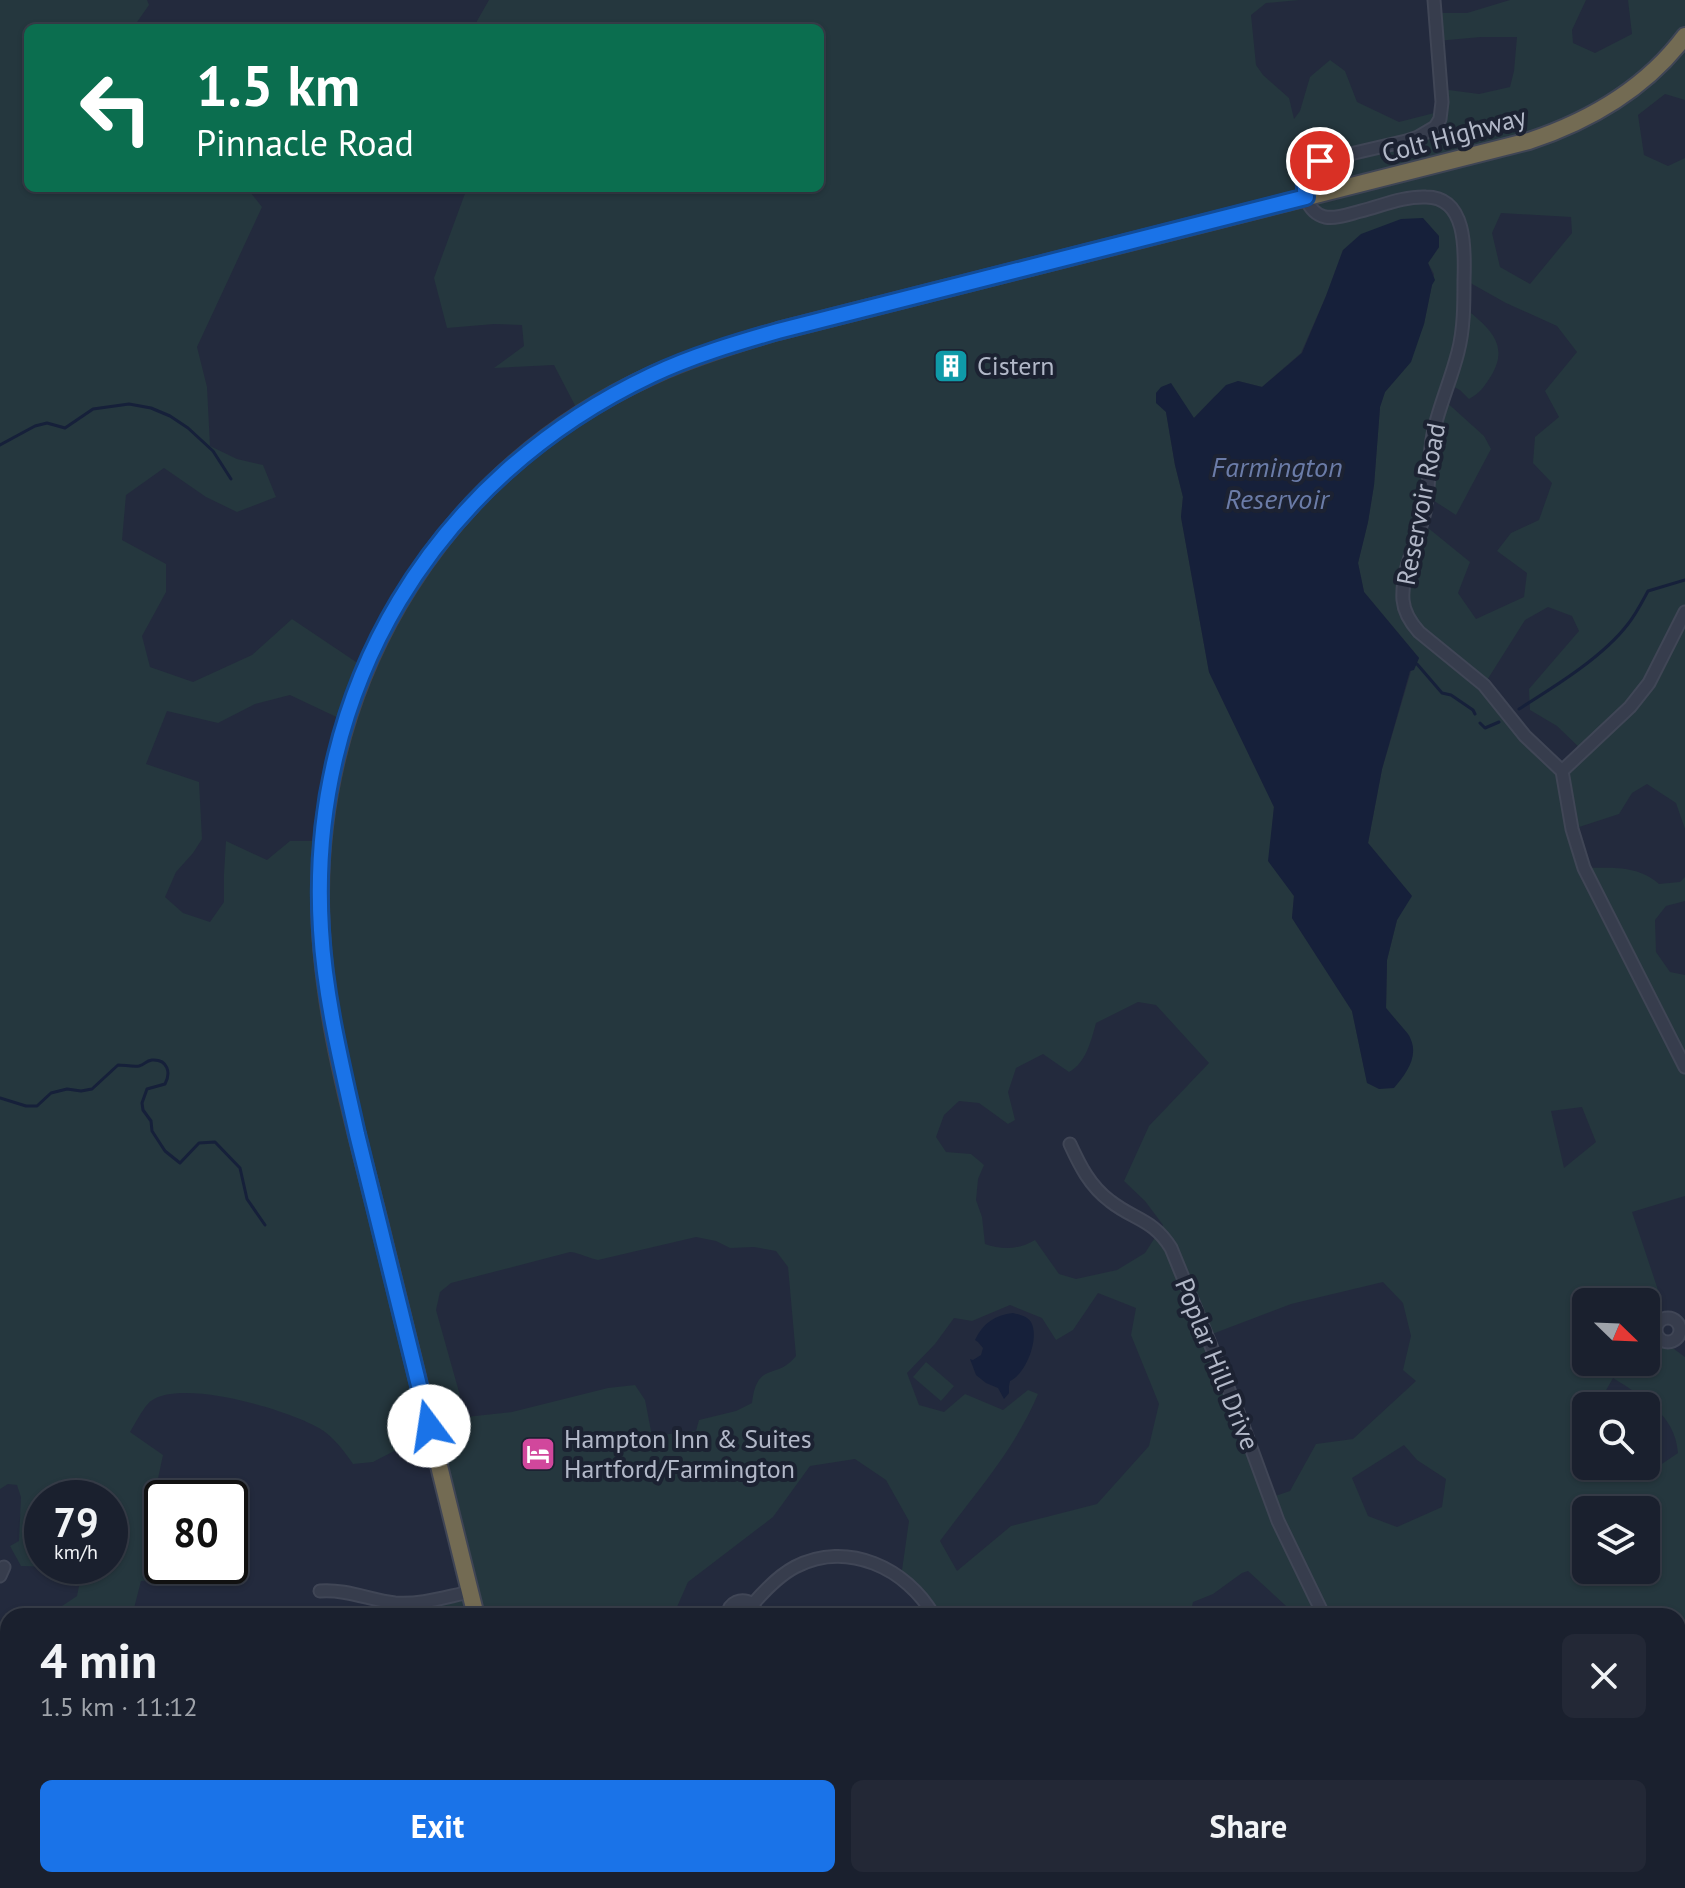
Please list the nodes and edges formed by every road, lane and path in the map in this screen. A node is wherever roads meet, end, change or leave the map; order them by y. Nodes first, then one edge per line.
1 (1434, 0) edge
2 (1685, 36) edge
3 (1306, 197) junction
4 (1685, 612) edge
5 (1562, 771) junction
6 (1685, 1067) edge
7 (1070, 1144) dead end
8 (1685, 1311) edge
9 (1676, 1321) dead end
10 (320, 1591) dead end
11 (470, 1592) junction
12 (474, 1608) edge
13 (729, 1608) edge
14 (753, 1608) edge
15 (756, 1608) edge
16 (928, 1608) edge
17 (1320, 1608) edge

1 - 3 street
2 - 3 highway, Colt Highway
3 - 5 street, Reservoir Road
3 - 11 highway, Colt Highway
4 - 5 street
5 - 6 street
7 - 17 street, Poplar Hill Drive
8 - 9 street
10 - 11 street
11 - 12 highway, Colt Highway
13 - 14 street
15 - 16 street

